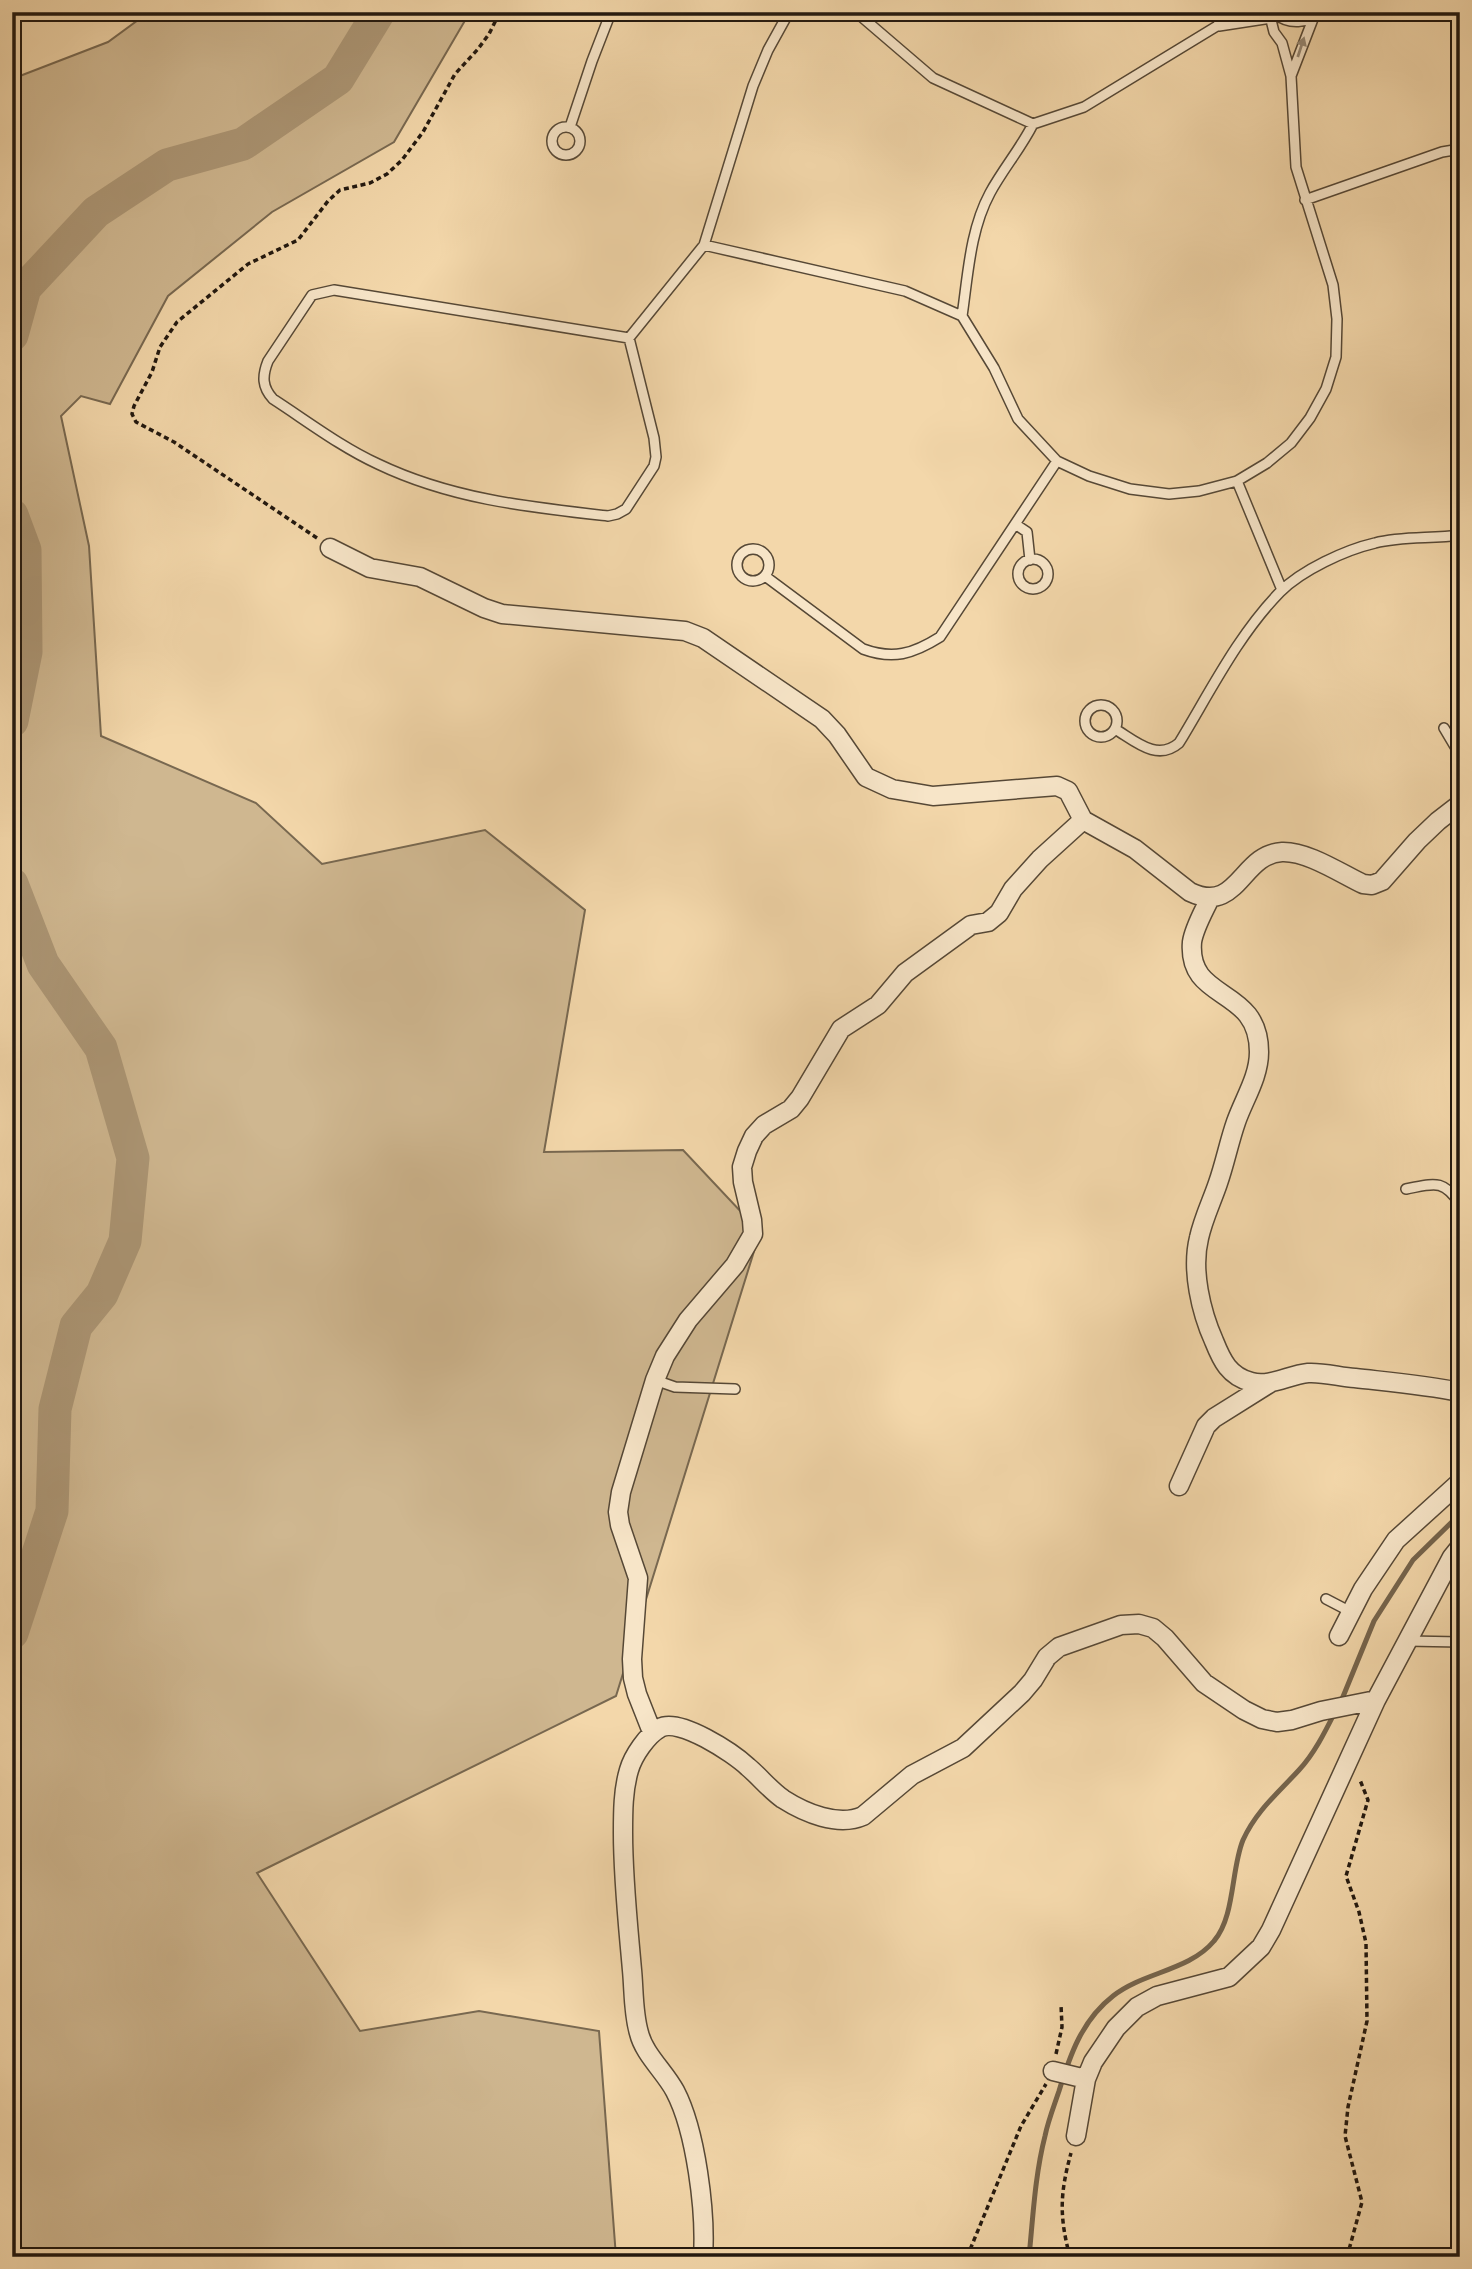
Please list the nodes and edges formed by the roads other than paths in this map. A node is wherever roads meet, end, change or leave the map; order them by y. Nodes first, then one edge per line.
1 (611, 12) edge
2 (789, 12) edge
3 (856, 12) edge
4 (1231, 12) edge
5 (1322, 12) edge
6 (1272, 15) edge
7 (1256, 17) edge
8 (1313, 19) junction
9 (1217, 26) junction
10 (1274, 32) junction
11 (1291, 76) junction
12 (1033, 124) junction
13 (570, 127) dead end
14 (1460, 149) edge
15 (1305, 200) junction
16 (704, 245) junction
17 (962, 316) junction
18 (629, 338) junction
19 (1058, 461) junction
20 (1237, 481) junction
21 (1015, 524) junction
22 (1460, 535) edge
23 (330, 548) road end
24 (1030, 560) dead end
25 (765, 576) dead end
26 (1282, 590) junction
27 (1444, 728) dead end
28 (1115, 729) dead end
29 (1460, 755) edge
30 (1460, 804) edge
31 (1083, 820) junction
32 (1210, 898) junction
33 (1406, 1189) dead end
34 (1460, 1204) edge
35 (655, 1380) junction
36 (1270, 1383) junction
37 (735, 1389) dead end
38 (1460, 1392) edge
39 (1460, 1482) edge
40 (1178, 1486) dead end
41 (1460, 1547) edge
42 (1326, 1599) dead end
43 (1351, 1612) junction
44 (1339, 1636) dead end
45 (1408, 1641) junction
46 (1460, 1642) edge
47 (1376, 1700) junction
48 (650, 1727) dead end
49 (1056, 2072) road end
50 (1083, 2079) junction
51 (1076, 2136) road end
52 (703, 2257) edge

1 - 13 lane
2 - 16 lane
3 - 12 lane
4 - 9 lane
5 - 8 lane
6 - 7 lane
6 - 8 lane
6 - 10 lane
7 - 9 lane
7 - 10 lane
11 -> 8 lane
9 - 12 lane
10 - 11 lane
11 - 15 lane
12 - 17 lane
14 - 15 lane
15 - 20 lane
16 - 17 lane
16 - 18 lane
17 - 19 lane
18 - 18 lane
19 - 20 lane
19 - 21 lane
20 - 26 lane
21 - 24 lane
21 - 25 lane
22 - 26 lane
23 - 31 street
26 - 28 lane
27 - 29 lane
30 - 32 street
31 - 32 street
31 - 35 street
32 - 36 street
33 - 34 lane
35 - 37 lane
35 - 48 street
36 - 38 street
36 - 40 street
39 - 43 street
41 - 45 street
42 - 43 lane
43 - 44 street
45 - 46 lane
45 - 47 street
47 - 50 street
47 - 52 street
49 - 50 street
50 - 51 street

